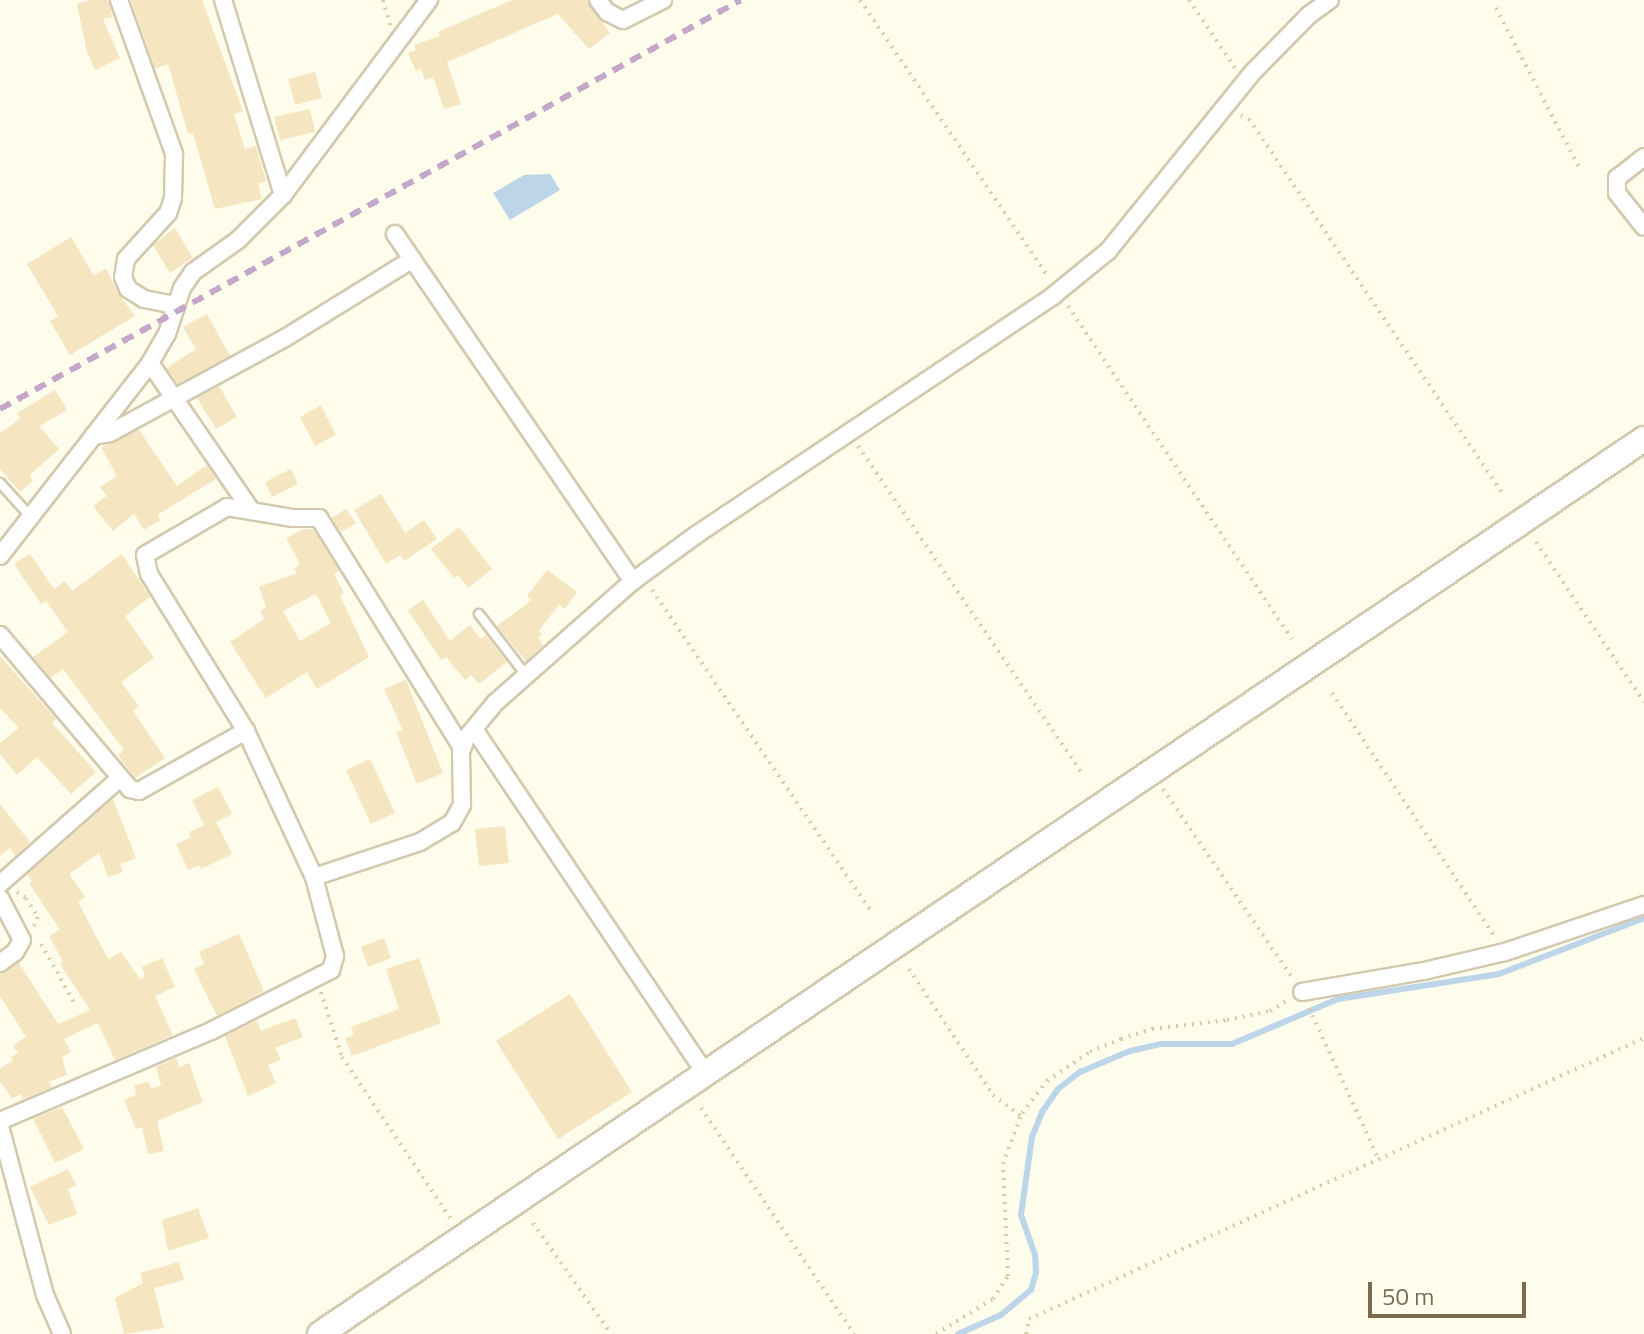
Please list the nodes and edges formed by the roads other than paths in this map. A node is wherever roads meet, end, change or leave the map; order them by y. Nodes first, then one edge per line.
1 (119, 0) edge
2 (223, 0) edge
3 (429, 0) edge
4 (598, 0) edge
5 (663, 0) edge
6 (1330, 0) edge
7 (1644, 157) edge
8 (283, 195) junction
9 (1644, 227) edge
10 (395, 234) dead end
11 (413, 259) junction
12 (174, 305) junction
13 (150, 363) junction
14 (174, 399) junction
15 (93, 436) junction
16 (1644, 439) edge
17 (0, 483) edge
18 (251, 510) junction
19 (31, 517) junction
20 (0, 556) edge
21 (638, 578) junction
22 (479, 614) dead end
23 (0, 635) edge
24 (526, 675) junction
25 (474, 729) junction
26 (246, 731) junction
27 (462, 748) junction
28 (119, 779) junction
29 (314, 877) junction
30 (0, 884) edge
31 (0, 898) edge
32 (1644, 905) edge
33 (0, 963) edge
34 (1302, 992) road end
35 (706, 1074) junction
36 (0, 1123) edge
37 (62, 1334) edge
38 (320, 1334) edge

1 - 12 street
2 - 8 street
3 - 8 street
4 - 5 street
6 - 21 street
7 - 9 street
8 - 12 street
10 - 11 street
11 - 14 street
11 - 21 street
12 - 13 street
13 - 14 street
13 - 15 street
14 - 15 street
14 - 18 street
15 - 19 street
16 - 35 street
17 - 19 lane
18 - 26 street
18 - 27 street
19 - 20 street
21 - 24 street
22 - 24 lane
23 - 28 street
24 - 25 street
25 - 27 street
25 - 35 street
26 - 28 street
26 - 29 street
27 - 29 street
28 - 30 street
29 - 36 street
31 - 33 street
32 - 34 street
35 - 38 street
36 - 37 street

